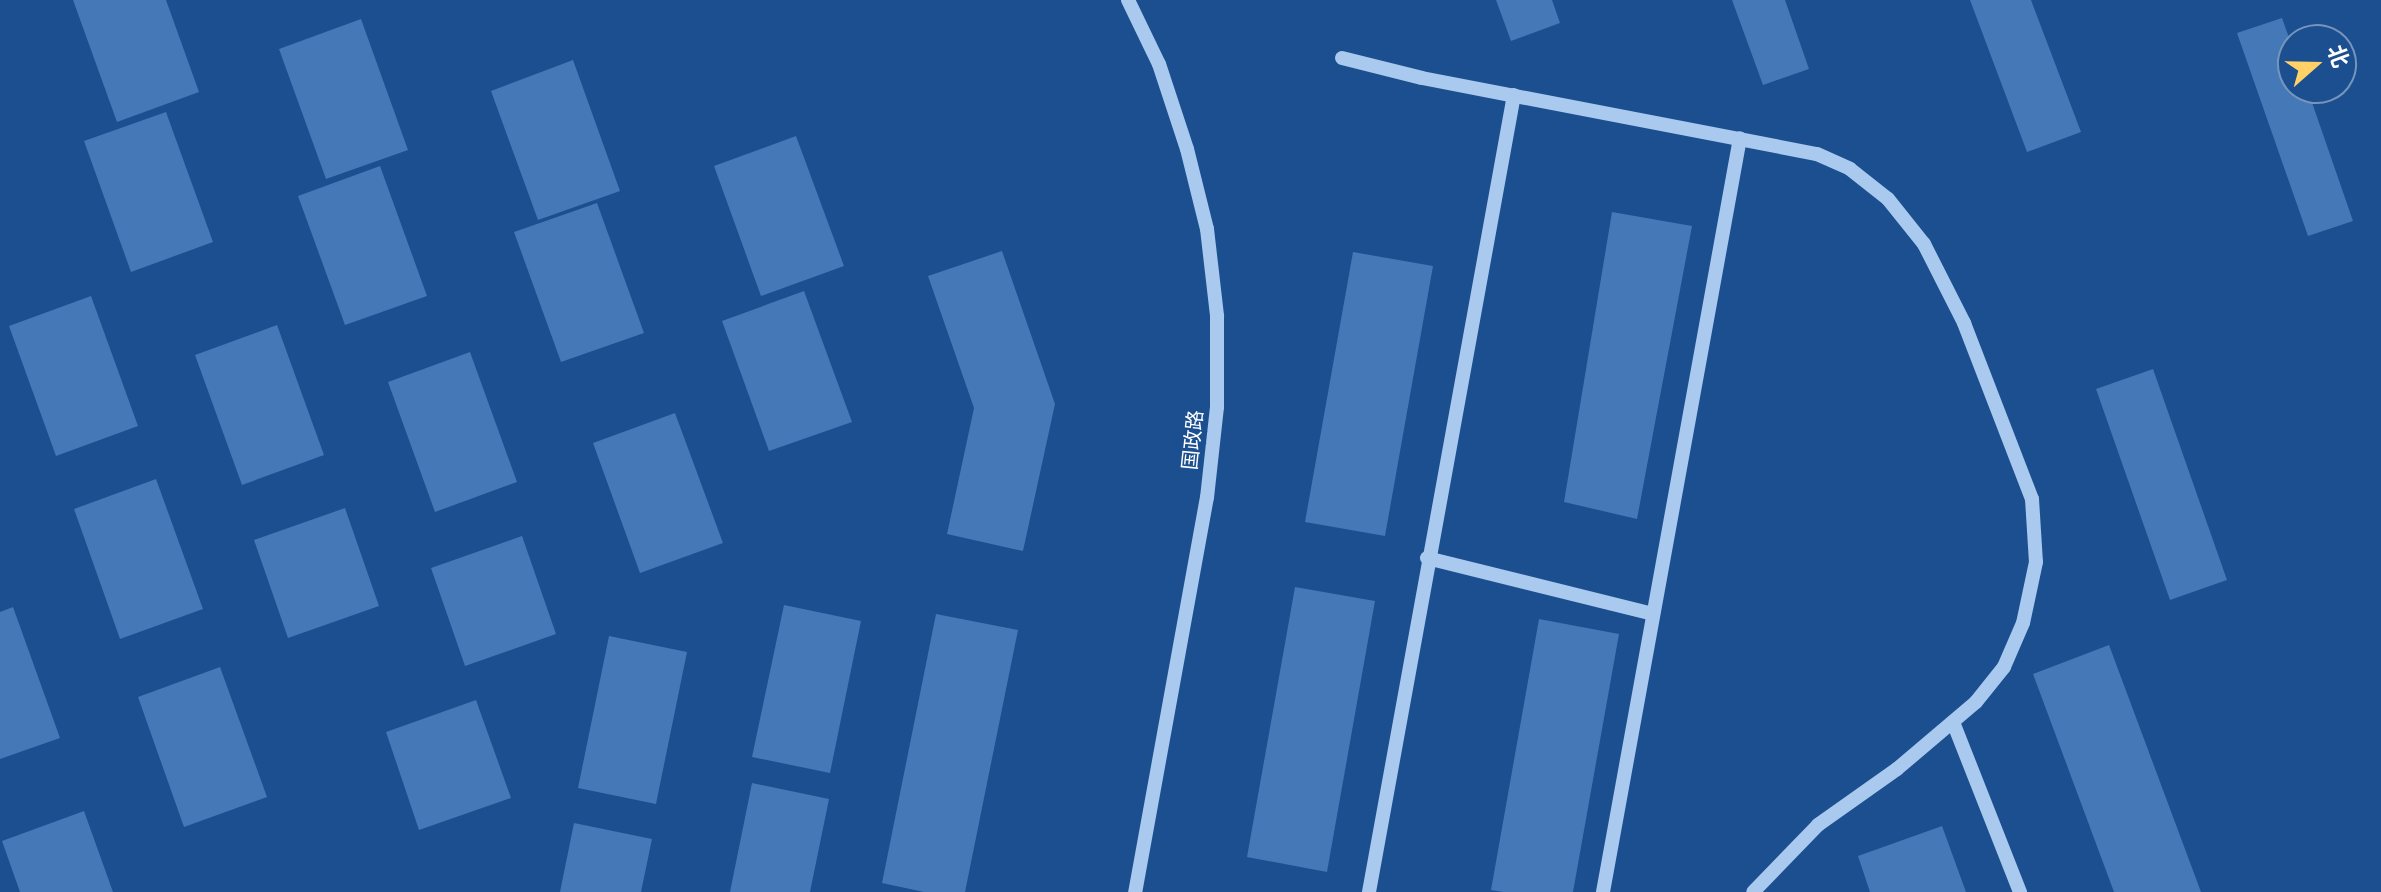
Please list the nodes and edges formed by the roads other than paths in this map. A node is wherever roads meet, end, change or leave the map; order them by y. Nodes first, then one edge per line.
1 (1128, 0) edge
2 (1342, 58) dead end
3 (1514, 95) junction
4 (1740, 138) junction
5 (1427, 558) junction
6 (1653, 614) junction
7 (1953, 722) junction
8 (1754, 891) edge
9 (1135, 892) edge
10 (1369, 892) edge
11 (1603, 892) edge
12 (2020, 892) edge

1 - 9 street, 国政路
2 - 3 street
3 - 4 street
3 - 5 street
4 - 6 street
4 - 7 street
5 - 6 street
5 - 10 street
6 - 11 street
7 - 8 street
7 - 12 street

